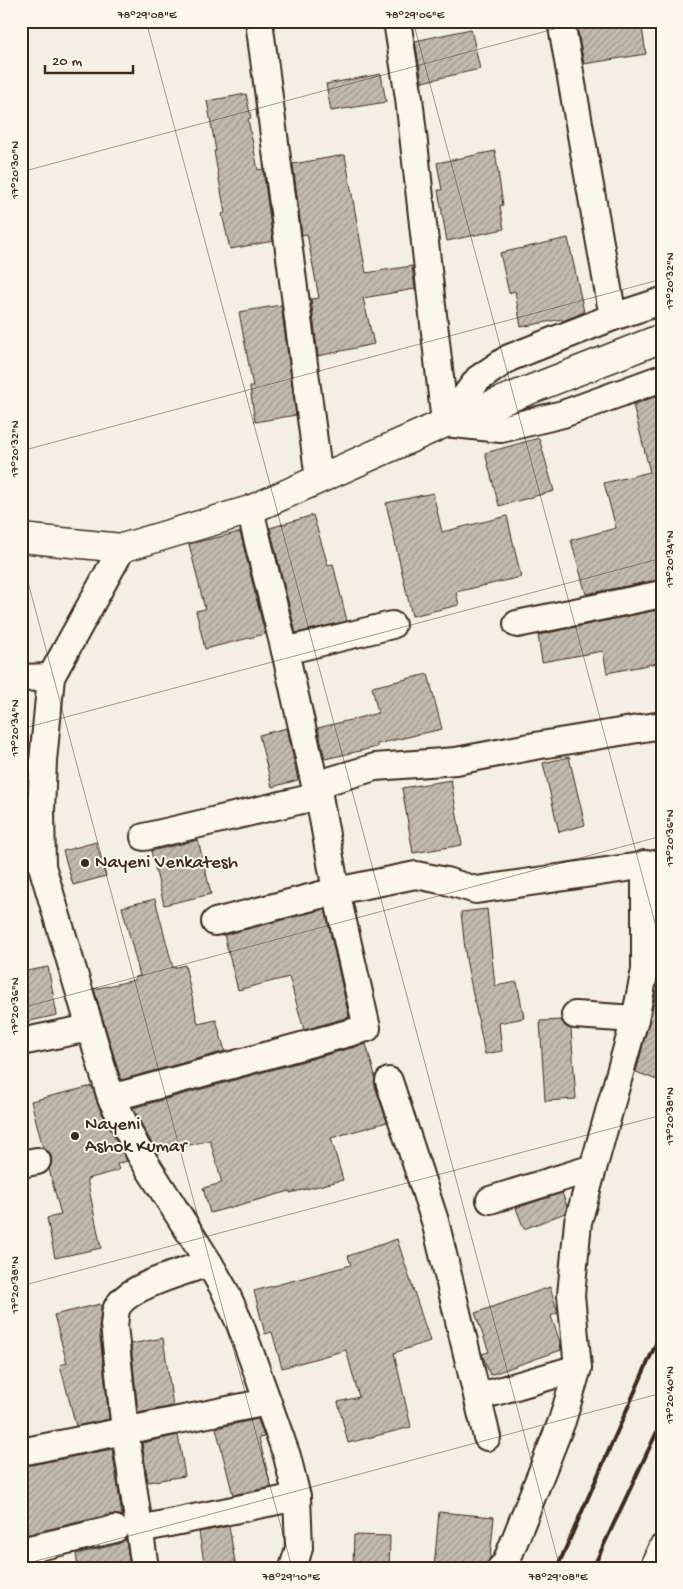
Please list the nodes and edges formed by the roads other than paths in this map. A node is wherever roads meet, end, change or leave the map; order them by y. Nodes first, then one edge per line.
1 (259, 21) edge
2 (397, 21) edge
3 (561, 21) edge
4 (662, 301) edge
5 (613, 317) junction
6 (662, 338) edge
7 (662, 378) edge
8 (445, 423) junction
9 (319, 480) junction
10 (250, 510) junction
11 (21, 538) edge
12 (122, 548) junction
13 (662, 594) edge
14 (517, 624) dead end
15 (392, 625) dead end
16 (285, 651) junction
17 (51, 677) junction
18 (21, 678) edge
19 (662, 726) edge
20 (317, 790) junction
21 (144, 837) dead end
22 (653, 863) edge
23 (32, 868) edge
24 (336, 891) junction
25 (215, 922) dead end
26 (576, 1015) dead end
27 (635, 1019) junction
28 (89, 1028) junction
29 (21, 1042) edge
30 (389, 1081) dead end
31 (111, 1098) junction
32 (593, 1168) junction
33 (490, 1200) dead end
34 (210, 1263) junction
35 (578, 1368) junction
36 (478, 1397) junction
37 (267, 1402) junction
38 (125, 1431) junction
39 (487, 1438) dead end
40 (21, 1452) edge
41 (297, 1497) junction
42 (127, 1529) junction
43 (662, 1548) edge
44 (21, 1551) edge
45 (145, 1568) edge
46 (293, 1568) edge
47 (502, 1568) edge
48 (653, 1568) edge

1 - 9 street
2 - 8 street
3 - 5 street
4 - 5 street
5 - 8 street
6 - 8 street
7 - 8 street
8 - 9 street
9 - 10 street
10 - 12 street
10 - 16 street
11 - 12 street
12 - 17 street
13 - 14 street
15 - 16 street
16 - 20 street
17 - 18 street
17 - 23 street
19 - 20 street
20 - 21 street
20 - 24 street
22 - 24 street
22 - 27 street
23 - 28 street
24 - 25 street
24 - 31 street
26 - 27 street
27 - 32 street
28 - 29 street
28 - 31 street
30 - 36 street
31 - 34 street
32 - 33 street
32 - 35 street
34 - 37 street
34 - 38 street
35 - 36 street
35 - 47 street
36 - 39 street
37 - 38 street
37 - 41 street
38 - 40 street
38 - 42 street
41 - 42 street
41 - 46 street
42 - 44 street
42 - 45 street
43 - 48 street

